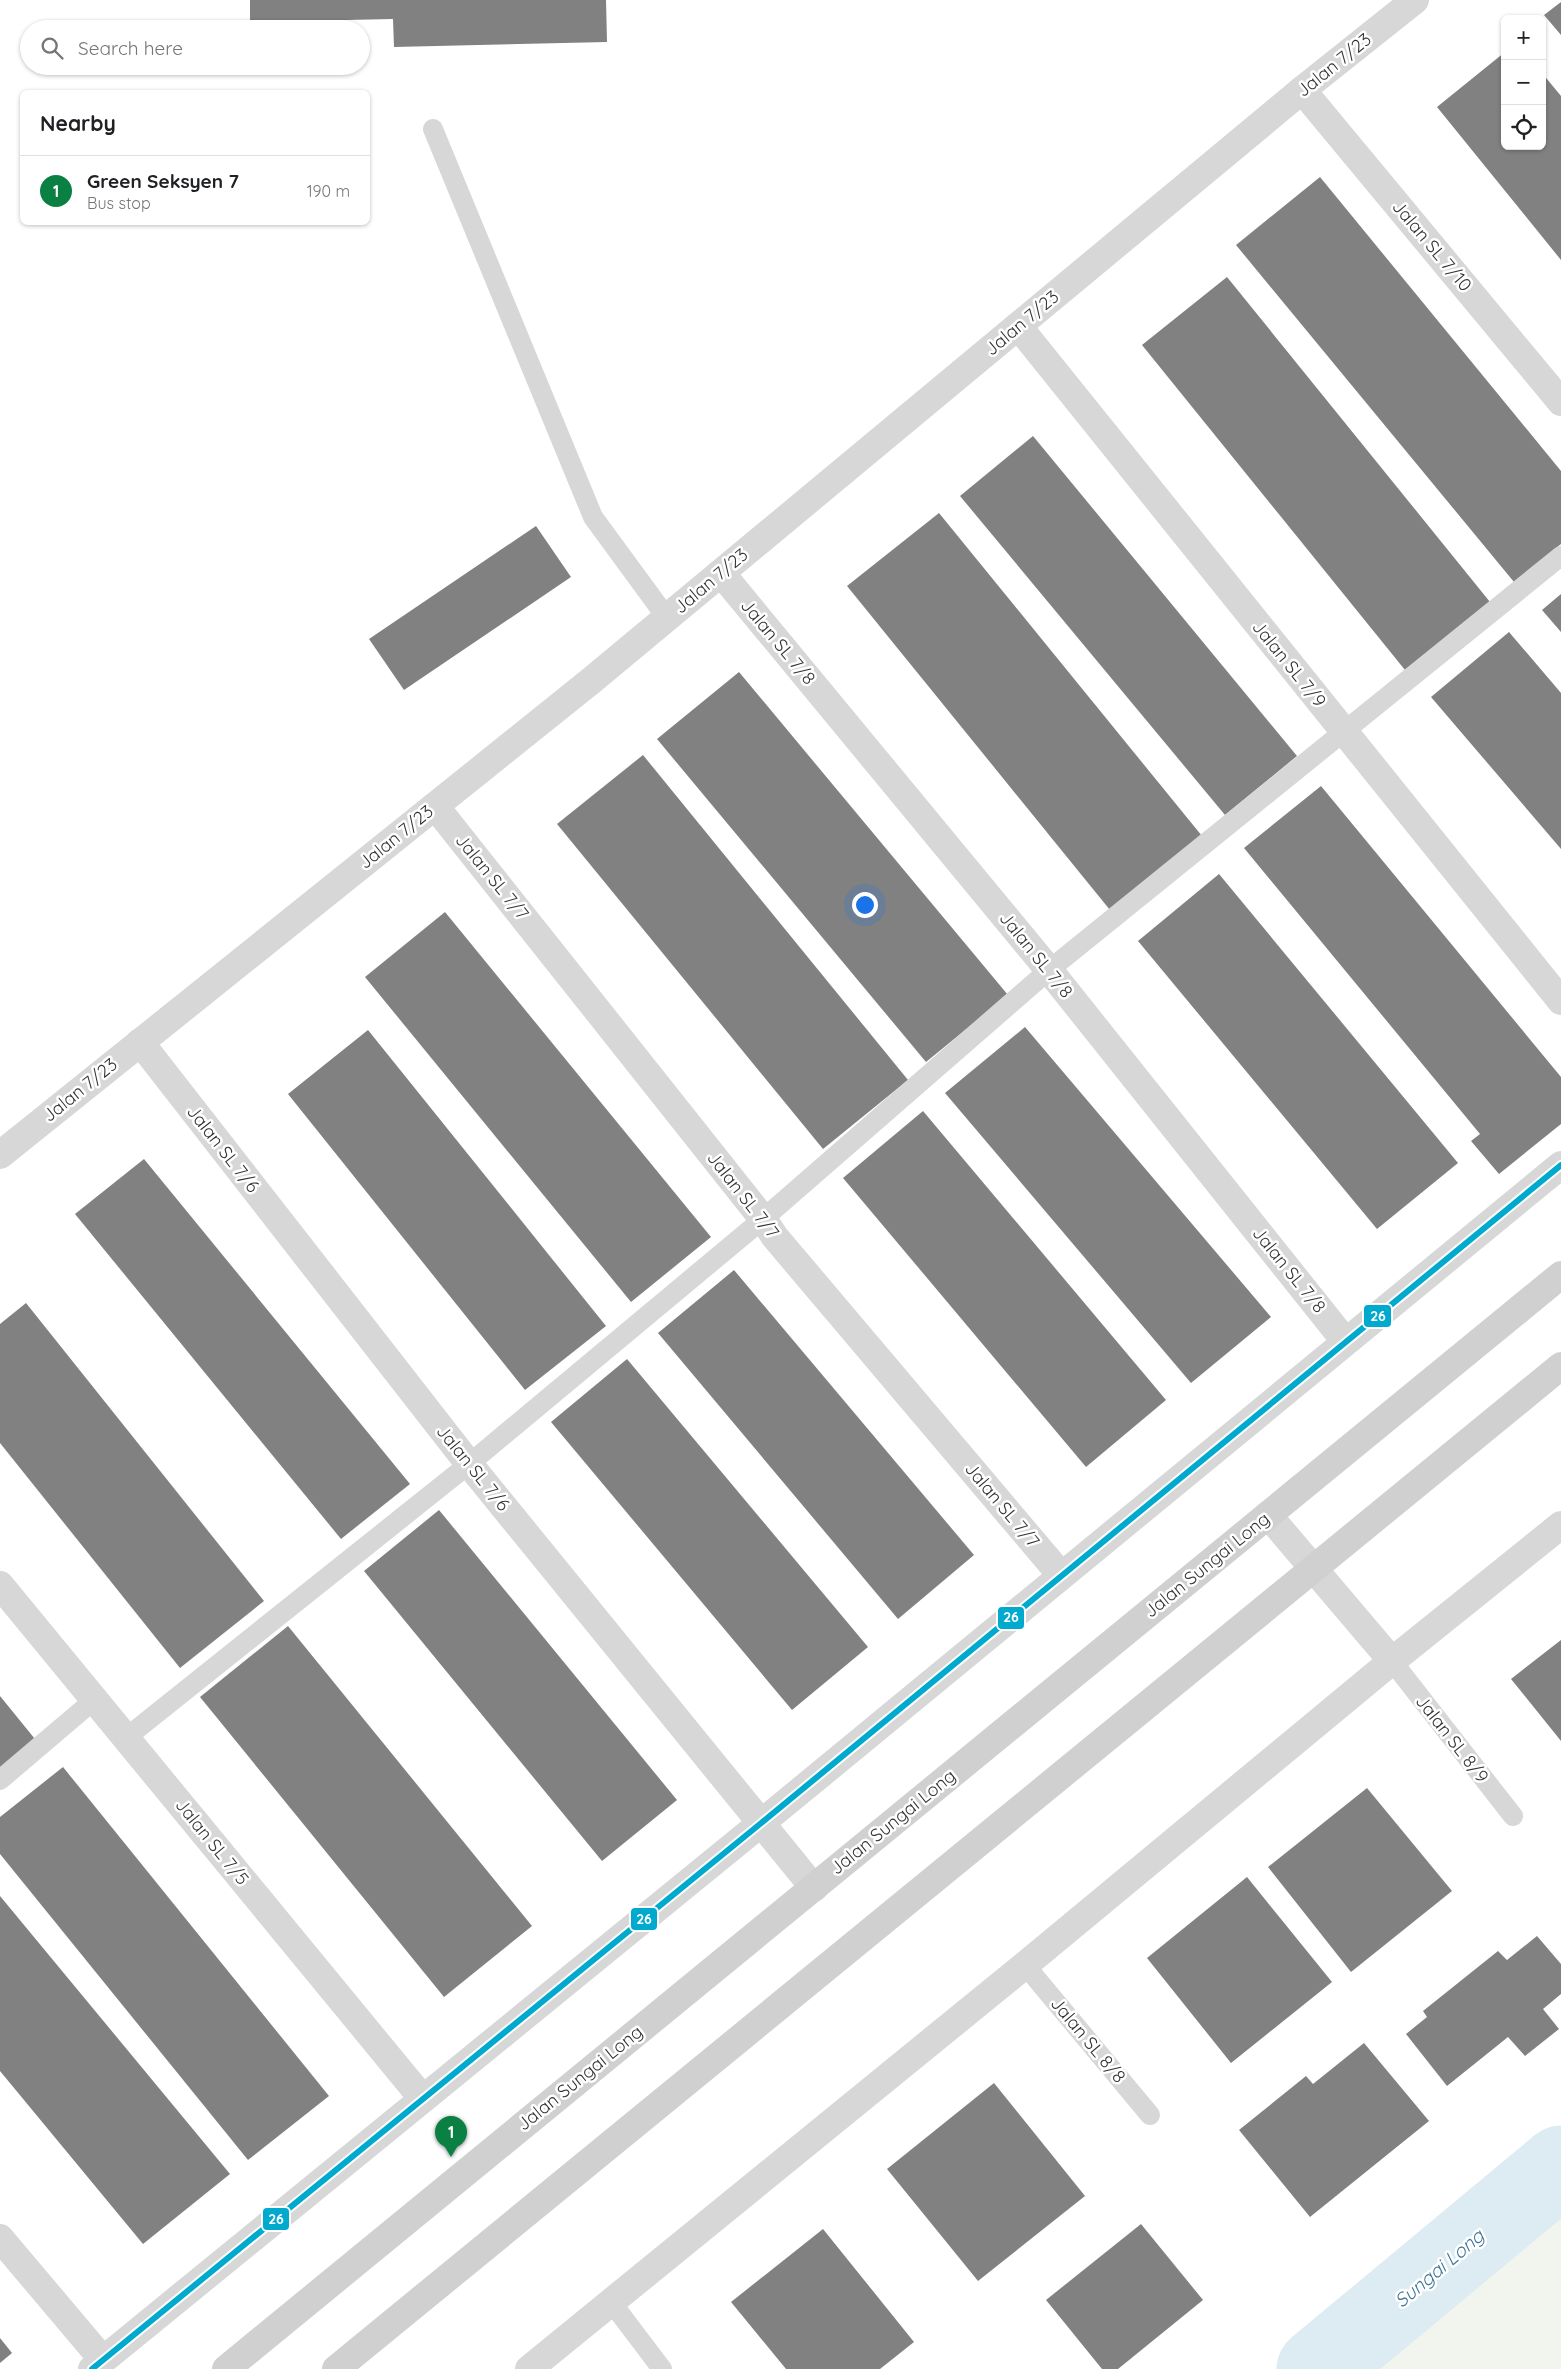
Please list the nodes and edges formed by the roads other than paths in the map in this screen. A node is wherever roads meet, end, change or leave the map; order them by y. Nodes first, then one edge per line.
1 (1415, 0) edge
2 (1302, 90) junction
3 (433, 129) dead end
4 (1018, 326) junction
5 (1561, 402) edge
6 (1561, 556) edge
7 (721, 573) junction
8 (668, 618) junction
9 (1344, 732) junction
10 (435, 806) junction
11 (1049, 970) junction
12 (1561, 1001) edge
13 (140, 1042) junction
14 (0, 1155) edge
15 (1561, 1165) edge
16 (763, 1218) junction
17 (1561, 1275) edge
18 (1345, 1341) junction
19 (1561, 1366) edge
20 (469, 1464) junction
21 (1268, 1515) junction
22 (1561, 1525) edge
23 (1314, 1568) junction
24 (1061, 1575) junction
25 (0, 1585) edge
26 (1392, 1661) junction
27 (94, 1700) junction
28 (127, 1737) junction
29 (0, 1780) edge
30 (1513, 1816) dead end
31 (760, 1824) junction
32 (814, 1888) junction
33 (1025, 1965) junction
34 (423, 2099) junction
35 (1150, 2115) dead end
36 (0, 2238) edge
37 (612, 2303) junction
38 (97, 2365) edge
39 (226, 2369) edge
40 (336, 2369) edge
41 (529, 2369) edge
42 (662, 2369) edge

1 - 2 street, Jalan 7/23
2 - 4 street, Jalan 7/23
2 - 5 street, Jalan SL 7/10
3 - 8 lane
4 - 7 street, Jalan 7/23
4 - 9 street, Jalan SL 7/9
6 - 9 lane
7 - 8 street, Jalan 7/23
7 - 11 street, Jalan SL 7/8
8 - 10 street, Jalan 7/23
9 - 11 lane
9 - 12 street, Jalan SL 7/9
10 - 13 street, Jalan 7/23
10 - 16 street, Jalan SL 7/7
11 - 16 lane
11 - 18 street, Jalan SL 7/8
13 - 14 street, Jalan 7/23
13 - 20 street, Jalan SL 7/6
15 - 18 street
16 - 20 lane
16 - 24 street, Jalan SL 7/7
17 - 21 street, Jalan Sungai Long
18 - 24 street
19 - 23 street
20 - 28 lane
20 - 31 street, Jalan SL 7/6
21 - 23 street
21 - 32 street, Jalan Sungai Long
22 - 26 street
23 - 26 street
23 - 40 street
24 - 31 street
25 - 27 street, Jalan SL 7/5
26 - 30 lane, Jalan SL 8/9
26 - 33 street
27 - 28 street, Jalan SL 7/5
27 - 29 lane
28 - 34 street, Jalan SL 7/5
31 - 32 street, Jalan SL 7/6
31 - 34 street
32 - 39 street, Jalan Sungai Long
33 - 35 lane, Jalan SL 8/8
33 - 37 street
34 - 38 street
36 - 38 street
37 - 41 street
37 - 42 lane

